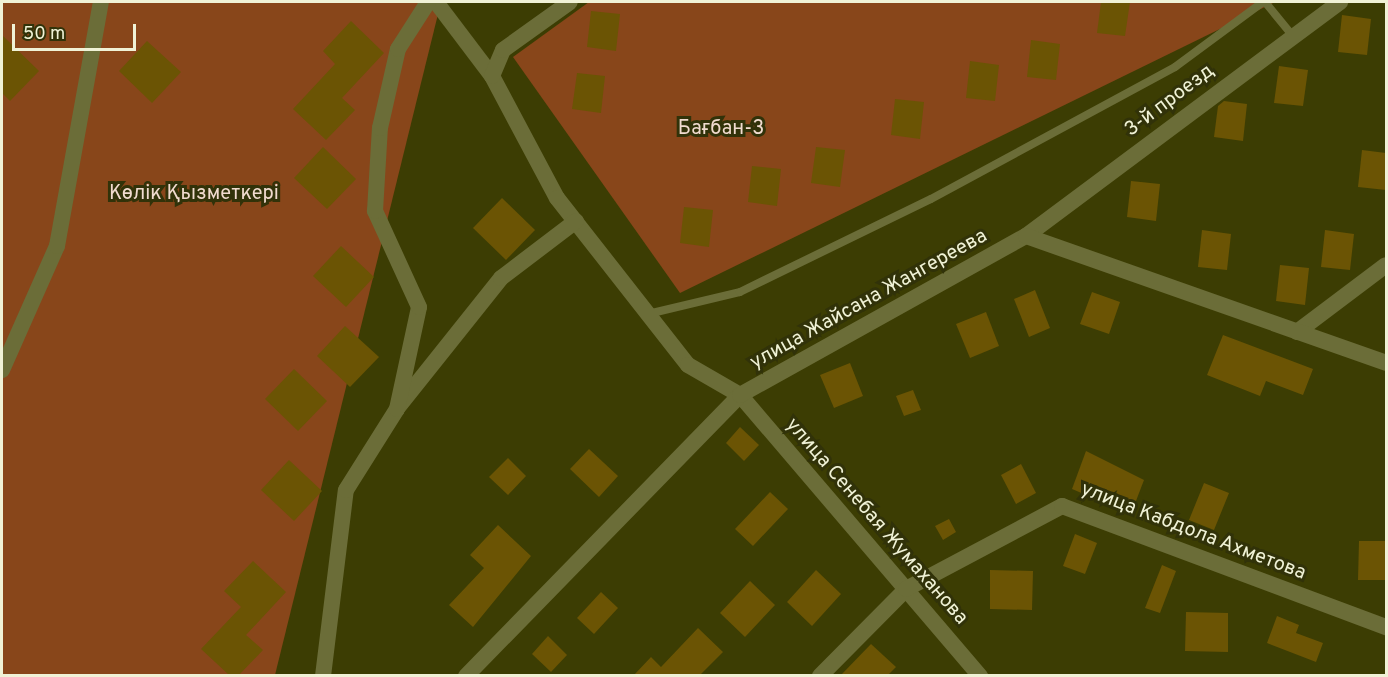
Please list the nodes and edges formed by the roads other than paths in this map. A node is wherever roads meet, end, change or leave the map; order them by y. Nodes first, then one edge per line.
1 (101, 2) edge
2 (428, 2) edge
3 (436, 2) edge
4 (570, 2) edge
5 (1264, 2) edge
6 (1340, 2) edge
7 (1292, 35) junction
8 (492, 76) junction
9 (576, 221) junction
10 (1026, 236) junction
11 (1386, 265) edge
12 (652, 313) junction
13 (1297, 332) junction
14 (1386, 363) edge
15 (2, 370) edge
16 (740, 395) junction
17 (397, 409) junction
18 (906, 589) junction
19 (1386, 627) edge
20 (323, 675) edge
21 (466, 675) edge
22 (820, 675) edge
23 (980, 675) edge

1 - 15 street
2 - 17 street
3 - 8 street, улица Сенебая Жумаханова
4 - 8 street
5 - 7 lane
5 - 12 lane
6 - 7 street, 3-й проезд
7 - 10 street, 3-й проезд
8 - 9 street, улица Сенебая Жумаханова
9 - 12 street, улица Сенебая Жумаханова
9 - 17 street
10 - 13 street
10 - 16 street, улица Жайсана Жангереева
11 - 13 street
12 - 16 street, улица Сенебая Жумаханова
13 - 14 street
16 - 18 street, улица Сенебая Жумаханова
16 - 21 street, улица Жайсана Жангереева
17 - 20 street
18 - 19 street, улица Кабдола Ахметова
18 - 22 street, улица Кабдола Ахметова
18 - 23 street, улица Сенебая Жумаханова

